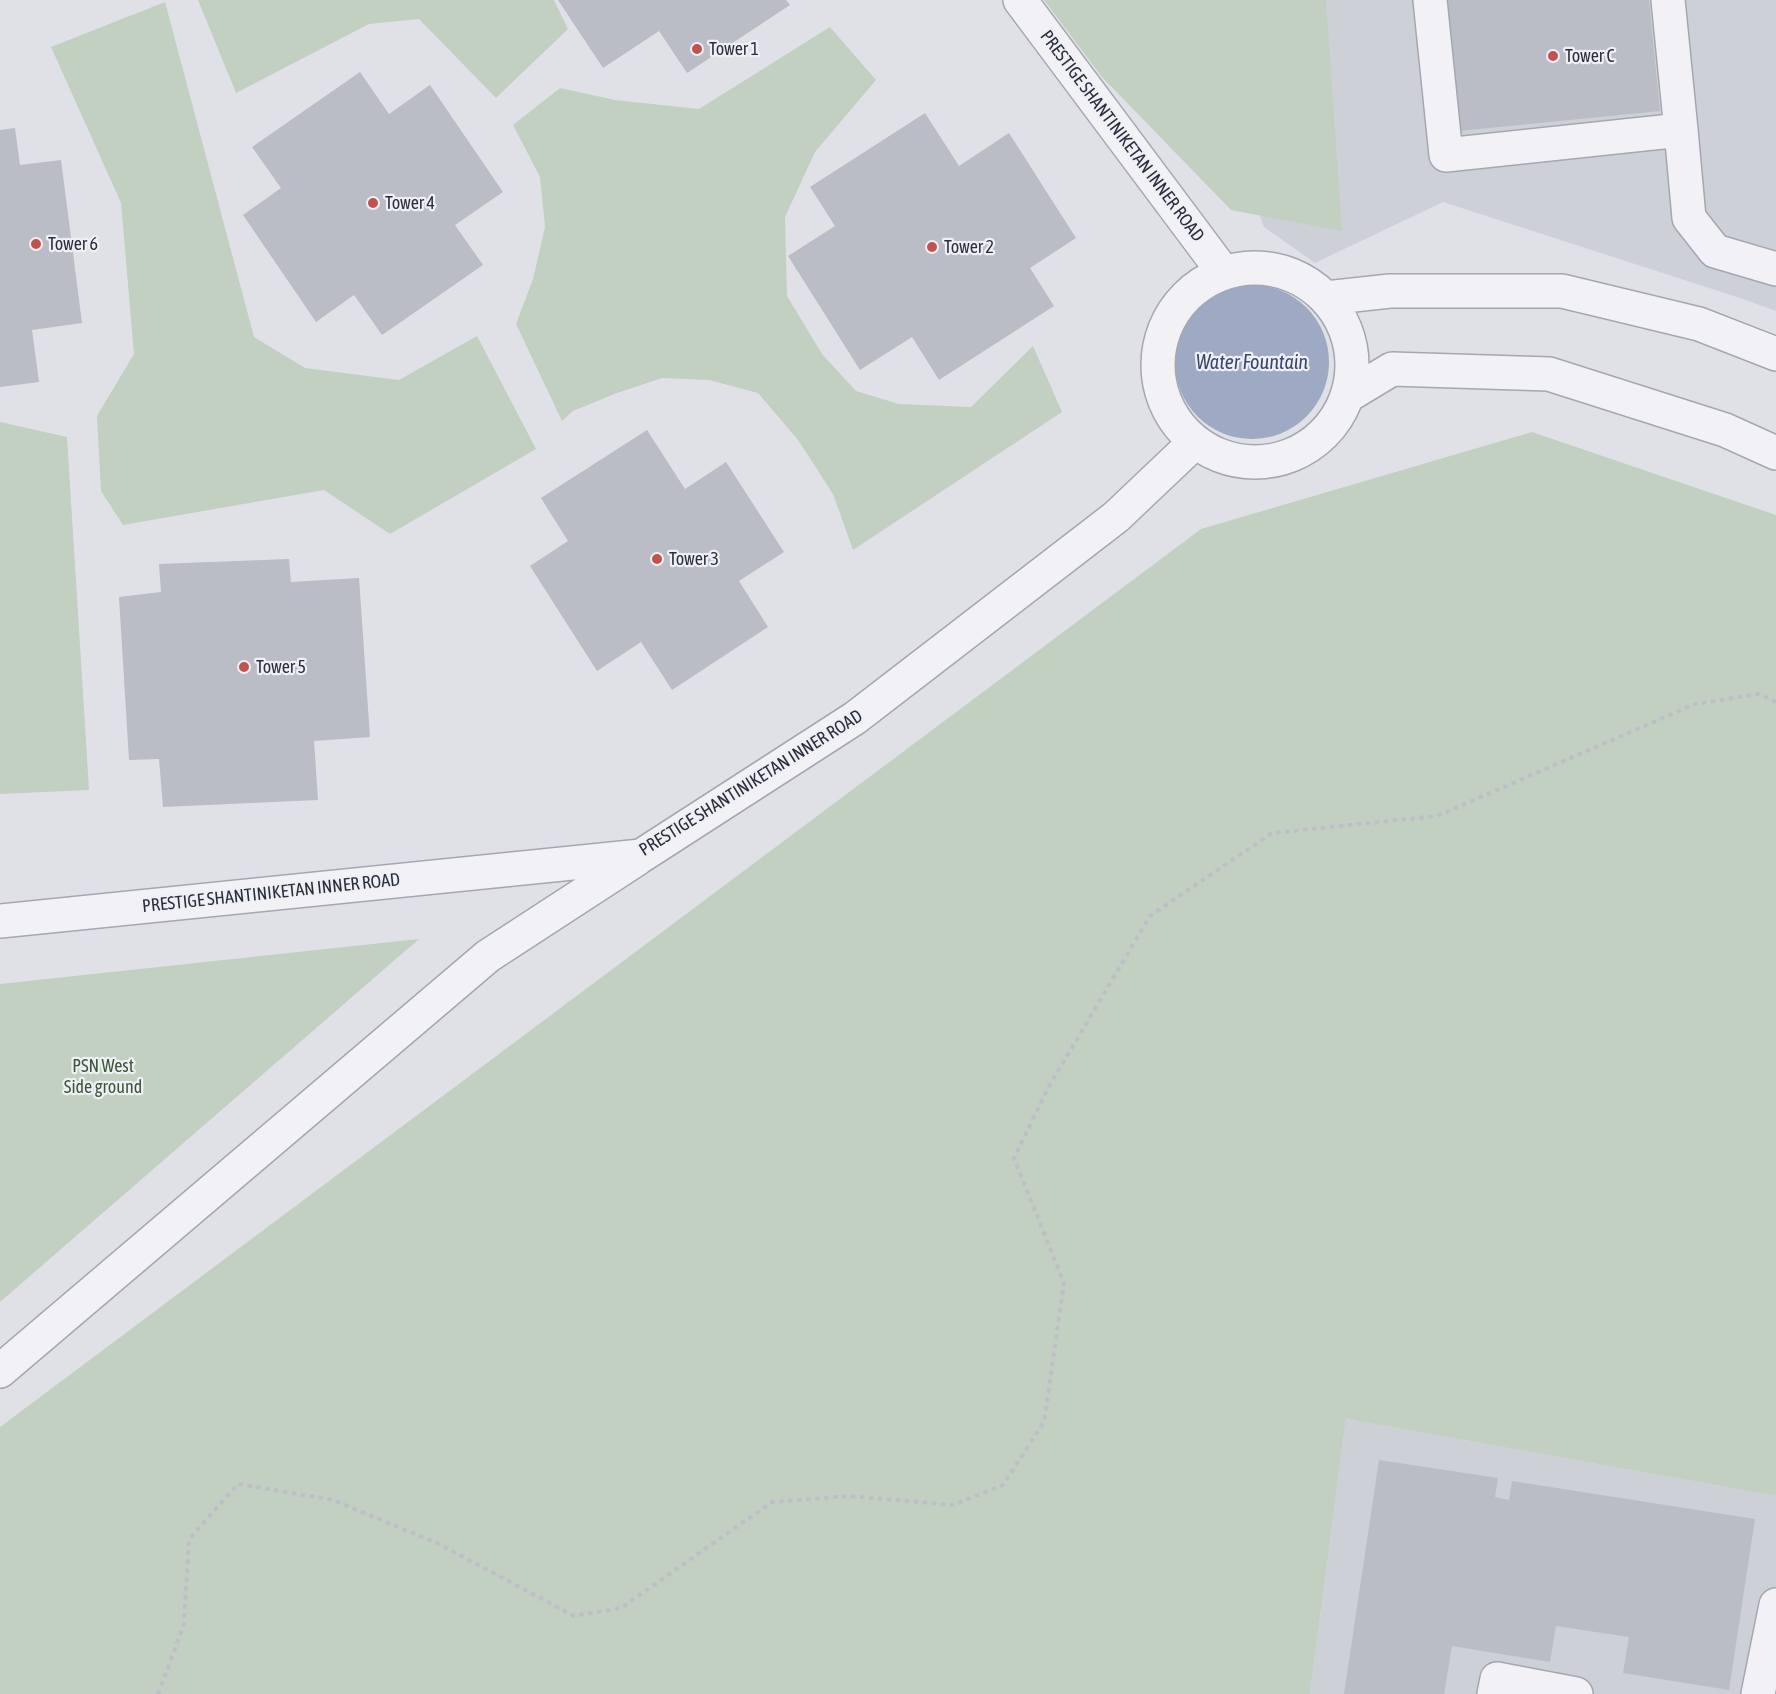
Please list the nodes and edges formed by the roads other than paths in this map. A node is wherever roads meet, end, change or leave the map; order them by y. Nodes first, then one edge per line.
1 (1020, 0) edge
2 (1430, 0) edge
3 (1668, 0) edge
4 (1681, 130) junction
5 (1776, 269) edge
6 (1224, 273) junction
7 (1326, 298) junction
8 (1776, 354) edge
9 (1349, 395) junction
10 (1195, 442) junction
11 (1776, 453) edge
12 (641, 856) junction
13 (0, 921) edge
14 (0, 1371) edge
15 (1776, 1605) edge
16 (1494, 1694) edge
17 (1576, 1694) edge
18 (1758, 1694) edge

1 - 6 street, PRESTIGE SHANTINIKETAN INNER ROAD
2 - 4 street
3 - 4 street
4 - 5 street
6 - 7 street
6 - 10 street
7 - 8 street
7 - 9 street
9 - 10 street
9 - 11 street
10 - 12 street, PRESTIGE SHANTINIKETAN INNER ROAD
12 - 13 street, PRESTIGE SHANTINIKETAN INNER ROAD
12 - 14 street
15 - 18 street
16 - 17 street

